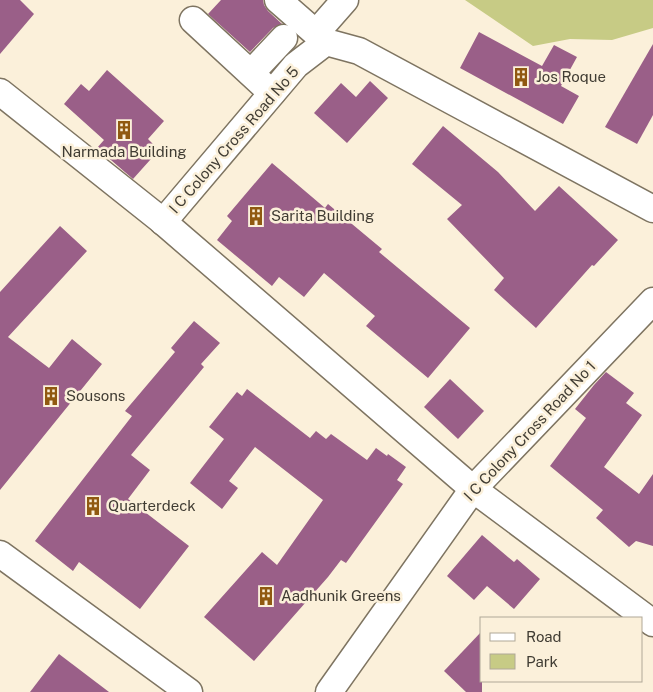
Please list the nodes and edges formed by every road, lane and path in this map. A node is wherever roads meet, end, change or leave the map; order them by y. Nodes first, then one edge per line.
1 (278, 0) edge
2 (345, 0) edge
3 (193, 20) dead end
4 (284, 38) dead end
5 (321, 38) junction
6 (251, 74) junction
7 (0, 92) edge
8 (272, 93) junction
9 (653, 209) edge
10 (163, 222) junction
11 (653, 301) edge
12 (473, 489) junction
13 (0, 554) edge
14 (653, 623) edge
15 (189, 692) edge
16 (329, 692) edge

1 - 5 street
2 - 5 street, I C Colony Cross Road No 5
3 - 6 street
4 - 6 street
5 - 8 street, I C Colony Cross Road No 5
5 - 9 street
6 - 8 street
7 - 10 street
8 - 10 street, I C Colony Cross Road No 5
10 - 12 street
11 - 12 street, I C Colony Cross Road No 1
12 - 14 street
12 - 16 street, I C Colony Cross Road No 1
13 - 15 street

